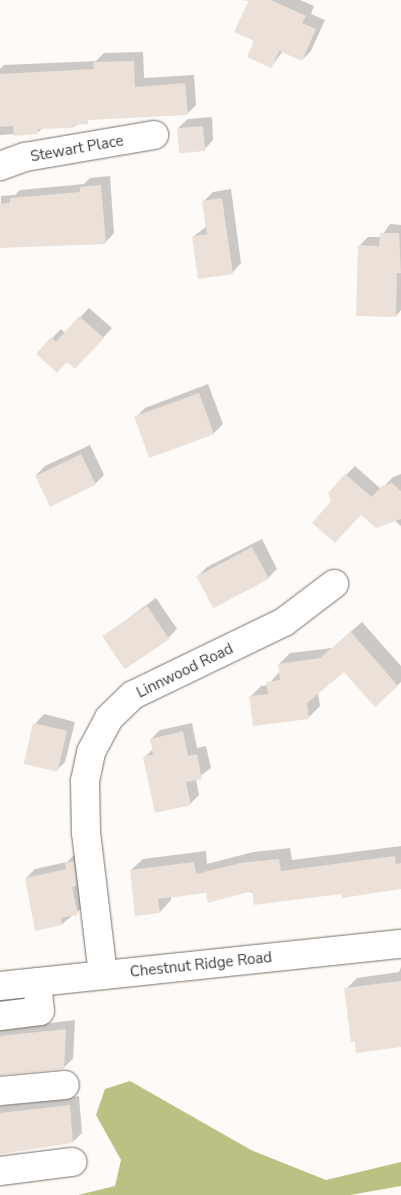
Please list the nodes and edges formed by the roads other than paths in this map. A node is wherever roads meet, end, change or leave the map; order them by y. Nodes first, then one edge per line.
1 (154, 135) dead end
2 (0, 166) edge
3 (334, 584) dead end
4 (401, 944) edge
5 (104, 975) junction
6 (37, 982) junction
7 (0, 986) edge
8 (0, 1016) edge
9 (65, 1085) dead end
10 (0, 1091) edge
11 (72, 1162) dead end
12 (0, 1171) edge

1 - 2 street, Stewart Place
3 - 5 street, Linnwood Road
4 - 5 street, Chestnut Ridge Road
5 - 6 street, Chestnut Ridge Road
6 - 7 street, Chestnut Ridge Road
6 - 8 street
9 - 10 street
11 - 12 street

